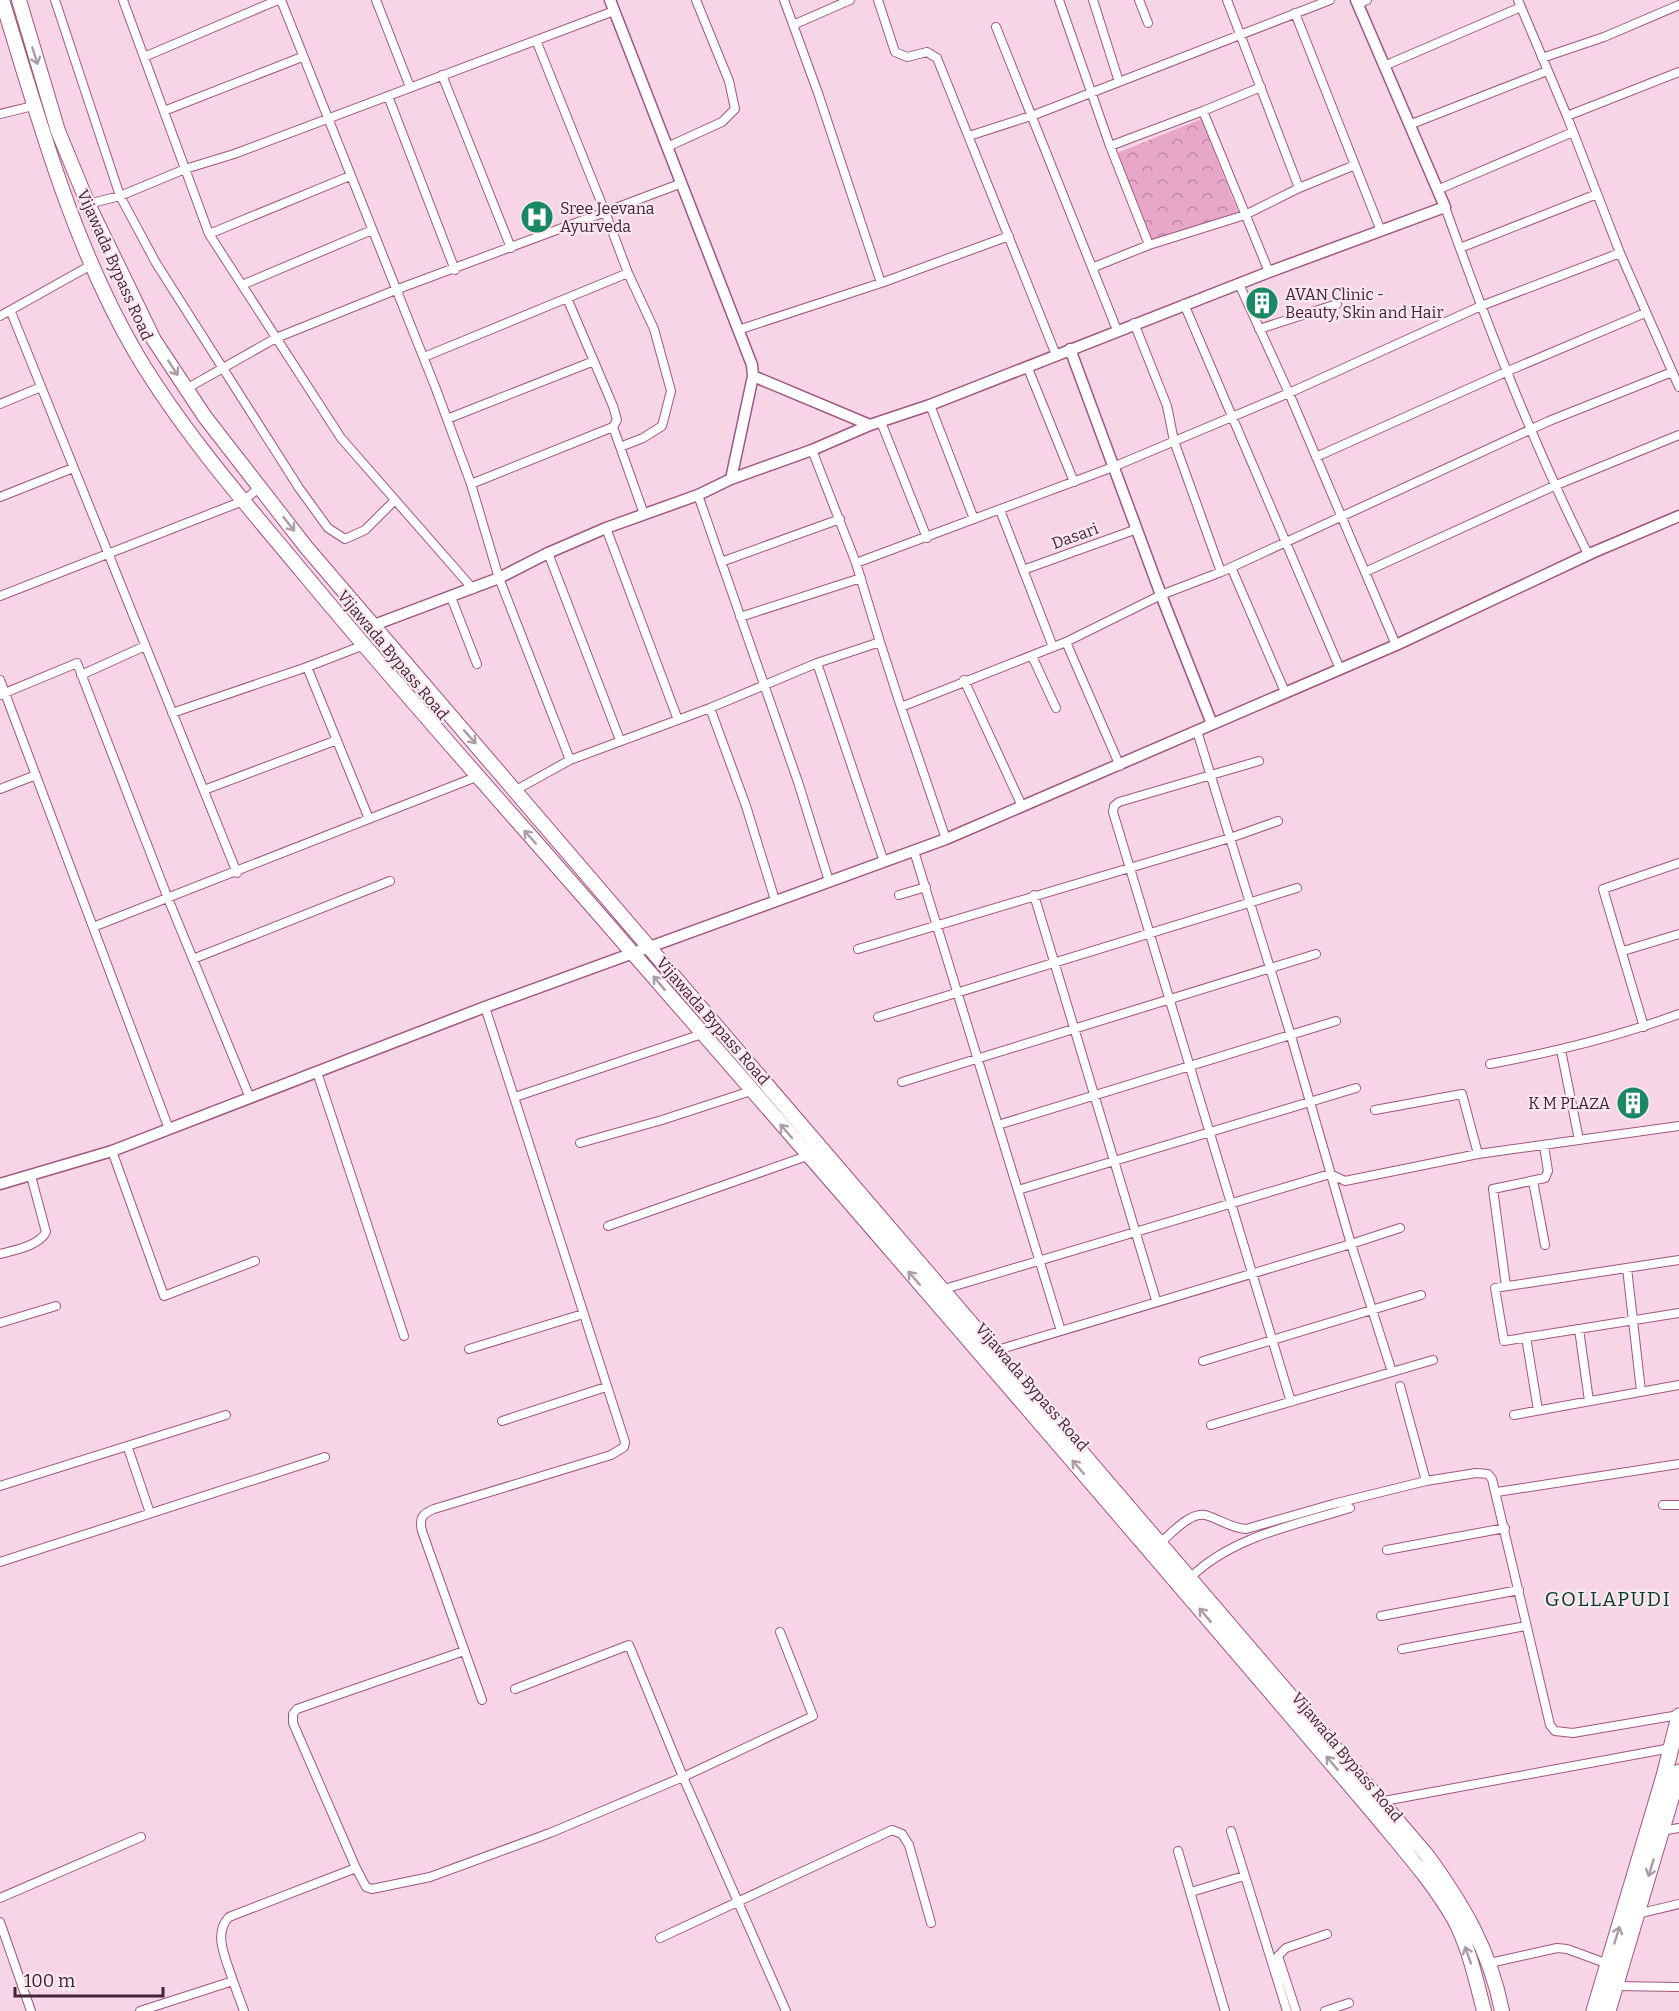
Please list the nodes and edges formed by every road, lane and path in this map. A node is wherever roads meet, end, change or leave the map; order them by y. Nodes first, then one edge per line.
1 (2, 0) edge
2 (18, 0) edge
3 (55, 0) edge
4 (123, 0) edge
5 (280, 0) edge
6 (376, 0) edge
7 (696, 0) edge
8 (784, 0) edge
9 (850, 0) edge
10 (878, 0) edge
11 (1059, 0) edge
12 (1093, 0) edge
13 (1139, 0) edge
14 (1227, 0) edge
15 (1330, 0) edge
16 (1360, 1) edge
17 (1520, 2) edge
18 (612, 5) edge
19 (1679, 5) edge
20 (1295, 13) junction
21 (1148, 23) dead end
22 (793, 25) junction
23 (996, 27) dead end
24 (1241, 35) junction
25 (536, 40) junction
26 (144, 57) junction
27 (302, 57) junction
28 (1542, 58) junction
29 (1384, 66) junction
30 (1547, 71) junction
31 (1679, 72) edge
32 (442, 75) junction
33 (1119, 82) junction
34 (410, 87) junction
35 (1261, 87) junction
36 (1091, 93) junction
37 (388, 96) junction
38 (33, 106) junction
39 (164, 111) junction
40 (1203, 111) junction
41 (0, 114) edge
42 (1034, 115) junction
43 (1567, 116) junction
44 (327, 119) junction
45 (1410, 125) junction
46 (1573, 132) junction
47 (969, 136) junction
48 (1110, 146) junction
49 (667, 147) junction
50 (1355, 165) junction
51 (185, 169) junction
52 (350, 176) junction
53 (682, 183) junction
54 (1299, 188) junction
55 (1437, 190) junction
56 (1597, 194) junction
57 (120, 196) junction
58 (88, 204) junction
59 (1444, 207) junction
60 (605, 212) junction
61 (1245, 214) junction
62 (372, 230) junction
63 (1381, 231) junction
64 (209, 234) junction
65 (1009, 236) junction
66 (1149, 245) junction
67 (511, 248) junction
68 (1460, 248) junction
69 (1620, 252) junction
70 (93, 264) junction
71 (1094, 267) junction
72 (455, 270) junction
73 (1269, 272) junction
74 (628, 273) junction
75 (881, 283) junction
76 (1239, 284) junction
77 (242, 285) junction
78 (398, 289) junction
79 (567, 298) junction
80 (1184, 304) junction
81 (1337, 304) dead end
82 (1481, 306) junction
83 (11, 312) junction
84 (1645, 313) junction
85 (0, 316) edge
86 (1134, 323) junction
87 (1259, 329) junction
88 (738, 330) junction
89 (1117, 330) junction
90 (276, 338) junction
91 (1070, 349) junction
92 (1056, 355) junction
93 (424, 357) junction
94 (594, 361) junction
95 (1027, 366) junction
96 (221, 369) junction
97 (1508, 371) junction
98 (1672, 372) junction
99 (753, 376) junction
100 (41, 387) junction
101 (1679, 387) edge
102 (186, 389) junction
103 (1289, 393) junction
104 (0, 404) edge
105 (930, 405) junction
106 (1233, 416) junction
107 (447, 419) junction
108 (875, 424) junction
109 (613, 427) junction
110 (1531, 429) junction
111 (1679, 435) edge
112 (1174, 441) junction
113 (620, 447) junction
114 (812, 450) junction
115 (1316, 457) junction
116 (1113, 467) junction
117 (74, 468) junction
118 (731, 479) junction
119 (1074, 482) junction
120 (471, 483) junction
121 (1554, 486) junction
122 (260, 487) junction
123 (698, 495) junction
124 (0, 497) edge
125 (395, 500) junction
126 (243, 501) junction
127 (1000, 510) junction
128 (644, 514) junction
129 (1679, 516) edge
130 (1341, 517) junction
131 (840, 519) junction
132 (974, 519) junction
133 (606, 528) junction
134 (1137, 529) junction
135 (927, 538) junction
136 (1284, 542) junction
137 (548, 553) junction
138 (1588, 554) junction
139 (109, 556) junction
140 (721, 562) junction
141 (856, 563) junction
142 (1231, 567) junction
143 (1023, 570) junction
144 (1221, 572) junction
145 (1365, 572) junction
146 (500, 578) junction
147 (861, 578) junction
148 (473, 588) junction
149 (1161, 595) junction
150 (0, 596) edge
151 (451, 597) junction
152 (740, 617) junction
153 (374, 625) junction
154 (880, 642) junction
155 (1066, 642) junction
156 (364, 645) junction
157 (1396, 645) junction
158 (146, 646) junction
159 (1053, 647) junction
160 (1032, 656) junction
161 (817, 663) junction
162 (477, 664) dead end
163 (307, 666) junction
164 (1341, 669) junction
165 (81, 675) junction
166 (0, 680) edge
167 (964, 680) junction
168 (764, 686) junction
169 (1285, 692) junction
170 (3, 694) edge
171 (901, 707) junction
172 (710, 708) junction
173 (1056, 708) dead end
174 (172, 714) junction
175 (678, 720) junction
176 (1212, 724) junction
177 (1197, 731) junction
178 (337, 740) junction
179 (620, 740) junction
180 (570, 760) junction
181 (1260, 761) dead end
182 (1120, 766) junction
183 (36, 775) junction
184 (1210, 775) junction
185 (476, 777) junction
186 (0, 789) edge
187 (204, 790) junction
188 (516, 790) junction
189 (1022, 806) junction
190 (369, 819) junction
191 (1278, 821) dead end
192 (1230, 838) junction
193 (946, 839) junction
194 (914, 851) junction
195 (884, 862) junction
196 (1679, 863) edge
197 (1130, 867) junction
198 (237, 873) junction
199 (390, 881) dead end
200 (829, 881) junction
201 (926, 887) junction
202 (1297, 888) dead end
203 (1034, 895) junction
204 (167, 896) junction
205 (899, 896) dead end
206 (775, 900) junction
207 (1249, 904) junction
208 (937, 924) junction
209 (93, 927) junction
210 (1679, 934) edge
211 (1150, 935) junction
212 (648, 948) junction
213 (858, 949) dead end
214 (1623, 951) junction
215 (633, 953) junction
216 (1316, 954) dead end
217 (193, 959) junction
218 (1054, 964) junction
219 (1270, 968) junction
220 (958, 993) junction
221 (1170, 998) junction
222 (485, 1007) junction
223 (1679, 1014) edge
224 (878, 1017) dead end
225 (1336, 1021) dead end
226 (1644, 1027) junction
227 (1073, 1028) junction
228 (702, 1034) junction
229 (1291, 1036) junction
230 (1561, 1050) junction
231 (977, 1058) junction
232 (1490, 1064) dead end
233 (1188, 1066) junction
234 (317, 1072) junction
235 (902, 1082) dead end
236 (1356, 1088) dead end
237 (751, 1091) junction
238 (1093, 1096) junction
239 (515, 1097) junction
240 (250, 1098) junction
241 (1310, 1102) junction
242 (1375, 1110) dead end
243 (998, 1125) junction
244 (1679, 1126) edge
245 (169, 1129) junction
246 (1208, 1131) junction
247 (1579, 1140) junction
248 (580, 1143) dead end
249 (1544, 1146) junction
250 (112, 1151) junction
251 (1478, 1154) junction
252 (807, 1156) junction
253 (1114, 1161) junction
254 (1330, 1174) junction
255 (30, 1176) junction
256 (1533, 1181) junction
257 (0, 1184) edge
258 (1018, 1190) junction
259 (1231, 1202) junction
260 (608, 1226) dead end
261 (1400, 1228) dead end
262 (1135, 1231) junction
263 (1351, 1244) junction
264 (1545, 1245) dead end
265 (0, 1254) edge
266 (1039, 1260) junction
267 (1679, 1260) edge
268 (255, 1261) dead end
269 (1627, 1268) junction
270 (1252, 1272) junction
271 (1506, 1286) junction
272 (936, 1293) junction
273 (1420, 1295) dead end
274 (1156, 1300) junction
275 (56, 1306) dead end
276 (1371, 1309) junction
277 (1679, 1313) edge
278 (582, 1314) junction
279 (1632, 1319) junction
280 (0, 1323) edge
281 (1579, 1329) junction
282 (1061, 1331) junction
283 (404, 1336) dead end
284 (1526, 1338) junction
285 (1272, 1340) junction
286 (470, 1349) dead end
287 (994, 1351) junction
288 (1433, 1360) dead end
289 (1203, 1361) dead end
290 (1392, 1372) junction
291 (1679, 1385) edge
292 (1400, 1386) dead end
293 (606, 1387) junction
294 (1641, 1391) junction
295 (1590, 1401) junction
296 (1291, 1402) junction
297 (1538, 1410) junction
298 (226, 1415) dead end
299 (1514, 1415) dead end
300 (502, 1421) dead end
301 (1211, 1425) dead end
302 (128, 1448) junction
303 (325, 1457) dead end
304 (1679, 1464) edge
305 (1426, 1481) junction
306 (0, 1486) edge
307 (1497, 1492) junction
308 (1679, 1504) edge
309 (1663, 1505) dead end
310 (1350, 1508) dead end
311 (150, 1513) junction
312 (1505, 1528) junction
313 (1161, 1542) junction
314 (1387, 1550) dead end
315 (0, 1562) edge
316 (1191, 1577) junction
317 (1519, 1590) junction
318 (1381, 1616) dead end
319 (1526, 1626) junction
320 (780, 1632) dead end
321 (1402, 1649) dead end
322 (464, 1651) junction
323 (515, 1689) dead end
324 (482, 1700) dead end
325 (1679, 1715) edge
326 (1671, 1748) junction
327 (1679, 1772) edge
328 (683, 1777) junction
329 (1383, 1801) junction
330 (1674, 1827) edge
331 (1231, 1831) dead end
332 (141, 1837) dead end
333 (1178, 1851) dead end
334 (356, 1868) junction
335 (1244, 1876) junction
336 (1191, 1892) junction
337 (0, 1898) edge
338 (739, 1903) junction
339 (1679, 1904) edge
340 (1636, 1914) junction
341 (0, 1922) edge
342 (931, 1923) dead end
343 (1327, 1934) dead end
344 (660, 1938) dead end
345 (1490, 1964) junction
346 (1608, 1964) junction
347 (233, 1981) junction
348 (1615, 1986) junction
349 (1679, 1987) edge
350 (1349, 2003) dead end
351 (31, 2011) edge
352 (140, 2011) edge
353 (244, 2011) edge
354 (786, 2011) edge
355 (1225, 2011) edge
356 (1287, 2011) edge
357 (1296, 2011) edge
358 (1325, 2011) edge
359 (1484, 2011) edge
360 (1502, 2011) edge
361 (1594, 2011) edge
362 (1608, 2011) edge

1 - 38 main road, Vijawada Bypass Road
2 -> 58 main road, Vijawada Bypass Road
3 - 57 street
4 - 26 street
5 - 26 street
5 - 27 street
6 - 34 street
7 - 49 street
8 - 22 street
9 - 22 street
10 - 47 street
11 - 36 street
12 - 33 street
13 - 21 street
14 - 24 street
15 - 20 street
16 - 29 street
17 - 28 street
17 - 29 street
18 - 25 street
18 - 49 street
19 - 28 street
20 - 24 street
20 - 50 street
22 - 75 street
23 - 42 street
24 - 33 street
24 - 35 street
25 - 32 street
25 - 60 street
26 - 39 street
27 - 39 street
27 - 44 street
28 - 30 street
29 - 45 street
30 - 43 street
30 - 45 street
31 - 43 street
32 - 34 street
32 - 67 street
33 - 36 street
34 - 37 street
35 - 40 street
35 - 54 street
36 - 42 street
36 - 48 street
37 - 44 street
37 - 72 street
38 - 41 street
38 - 70 main road, Vijawada Bypass Road
39 - 51 street
40 - 48 street
40 - 61 street
42 - 47 street
42 - 71 street
43 - 46 street
44 - 51 street
44 - 52 street
45 - 55 street
46 - 55 street
46 - 56 street
47 - 65 street
48 - 66 street
49 - 53 street
50 - 54 street
50 - 63 street
51 - 57 street
51 - 64 street
52 - 62 street
52 - 64 street
53 - 60 street
53 - 88 street
54 - 61 street
55 - 59 street
56 - 68 street
56 - 69 street
57 - 58 street
57 - 96 street
58 -> 102 main road, Vijawada Bypass Road
59 - 63 street
59 - 68 street
60 - 67 street
60 - 74 street
61 - 66 street
61 - 73 street
62 - 77 street
62 - 78 street
63 - 73 street
64 - 77 street
65 - 75 street
65 - 92 street
66 - 71 street
67 - 72 street
68 - 82 street
69 - 82 street
69 - 84 street
70 - 83 street
70 - 126 main road, Vijawada Bypass Road
71 - 89 street
72 - 78 street
73 - 76 street
74 - 79 street
74 - 113 street
75 - 88 street
76 - 80 street
76 - 87 street
77 - 90 street
78 - 90 street
78 - 93 street
79 - 93 street
79 - 94 street
80 - 86 street
80 - 106 street
81 - 87 street
82 - 97 street
82 - 103 street
83 - 85 street
83 - 100 street
84 - 97 street
84 - 98 street
86 - 89 street
86 - 112 street
87 - 103 street
88 - 99 street
89 - 91 street
90 - 96 street
90 - 125 street
91 - 92 street
91 - 116 street
92 - 95 street
93 - 107 street
94 - 107 street
94 - 109 street
95 - 105 street
95 - 119 street
96 - 102 street
96 - 125 street
97 - 110 street
97 - 115 street
98 - 101 street
98 - 110 street
99 - 108 street
99 - 118 street
100 - 104 street
100 - 117 street
102 - 122 main road, Vijawada Bypass Road
103 - 106 street
103 - 115 street
105 - 108 street
105 - 132 street
106 - 112 street
106 - 136 street
107 - 120 street
108 - 114 street
108 - 135 street
109 - 113 street
109 - 120 street
110 - 121 street
110 - 130 street
111 - 121 street
112 - 116 street
112 - 144 street
113 - 128 street
114 - 118 street
114 - 131 street
115 - 130 street
116 - 119 street
116 - 134 street
117 - 124 street
117 - 139 street
118 - 123 street
119 - 127 street
120 - 146 street
121 - 138 street
121 - 145 street
122 - 126 street
122 -> 153 main road, Vijawada Bypass Road
123 - 128 street
123 - 140 street
125 - 148 street
126 - 139 street
126 - 156 main road, Vijawada Bypass Road
127 - 132 street
127 - 143 street
128 - 133 street
129 - 138 street
130 - 136 street
130 - 145 street
131 - 140 street
131 - 141 street
132 - 135 street
133 - 137 street
133 - 175 street
134 - 143 street, Dasari
134 - 149 street
135 - 141 street
136 - 142 street
136 - 164 street
137 - 146 street
137 - 179 street
138 - 157 street
139 - 150 street
139 - 158 street
140 - 152 street
141 - 147 street
142 - 144 street
142 - 169 street
143 - 159 street
144 - 149 street
145 - 157 street
146 - 148 street
146 - 180 street
147 - 152 street
147 - 154 street
148 - 151 street
149 - 155 street
149 - 176 street
151 - 153 street
151 - 162 street
152 - 168 street
153 -> 188 main road, Vijawada Bypass Road
154 - 161 street
154 - 171 street
155 - 159 street
155 - 182 street
156 - 163 street
156 - 185 main road, Vijawada Bypass Road
157 - 164 street
158 - 165 street
158 - 174 street
159 - 160 street
160 - 167 street
160 - 173 street
161 - 168 street
161 - 195 street
163 - 174 street
163 - 178 street
164 - 169 street
165 - 170 street
165 - 204 street
166 - 170 street
167 - 171 street
167 - 189 street
168 - 172 street
168 - 200 street
169 - 176 street
170 - 183 street
171 - 193 street
172 - 175 street
172 - 206 street
174 - 187 street
175 - 179 street
176 - 177 street
177 - 182 street
177 - 184 street
178 - 187 street
178 - 190 street
179 - 180 street
180 - 188 street
181 - 184 street
182 - 189 street
183 - 186 street
183 - 209 street
184 - 192 street
184 - 197 street
185 - 190 street
215 -> 185 main road, Vijawada Bypass Road
187 - 198 street
188 - 212 main road, Vijawada Bypass Road
189 - 193 street
190 - 198 street
191 - 192 street
192 - 197 street
192 - 207 street
193 - 194 street
194 - 195 street
194 - 201 street
195 - 200 street
196 - 214 street
197 - 203 street
197 - 211 street
198 - 204 street
199 - 217 street
200 - 206 street
201 - 205 street
201 - 208 street
202 - 207 street
203 - 208 street
203 - 218 street
204 - 209 street
204 - 217 street
206 - 212 street
207 - 211 street
207 - 219 street
208 - 213 street
208 - 220 street
209 - 245 street
210 - 214 street
211 - 218 street
211 - 221 street
212 - 215 street
212 - 272 main road, Vijawada Bypass Road
214 - 226 street
215 - 222 street
228 -> 215 main road, Vijawada Bypass Road
216 - 219 street
217 - 240 street
218 - 220 street
218 - 227 street
219 - 221 street
219 - 229 street
220 - 224 street
220 - 231 street
221 - 227 street
221 - 233 street
222 - 234 street
222 - 239 street
223 - 226 street
225 - 229 street
226 - 230 street
227 - 231 street
227 - 238 street
228 - 237 main road, Vijawada Bypass Road
228 - 239 street
229 - 233 street
229 - 241 street
230 - 232 street
230 - 247 street
231 - 235 street
231 - 243 street
233 - 238 street
233 - 246 street
234 - 240 street
234 - 283 street
236 - 241 street
237 - 248 street
252 -> 237 main road, Vijawada Bypass Road
238 - 243 street
238 - 253 street
239 - 278 street
240 - 245 street
241 - 246 street
241 - 254 street
242 - 251 street
243 - 258 street
244 - 247 street
245 - 250 street
246 - 253 street
246 - 259 street
247 - 249 street
249 - 251 street
249 - 256 street
250 - 255 street
250 - 268 street
251 - 254 street
252 - 260 street
272 -> 252 main road, Vijawada Bypass Road
253 - 258 street
253 - 262 street
254 - 259 street
254 - 263 street
255 - 257 street
255 - 265 street
256 - 264 street
256 - 271 street
258 - 266 street
259 - 262 street
259 - 270 street
261 - 263 street
262 - 266 street
262 - 274 street
263 - 270 street
263 - 276 street
266 - 272 street
266 - 282 street
267 - 269 street
269 - 271 street
269 - 279 street
270 - 274 street
270 - 285 street
271 - 284 street
272 - 287 main road, Vijawada Bypass Road
359 -> 272 main road, Vijawada Bypass Road
273 - 276 street
274 - 282 street
275 - 280 street
276 - 285 street
276 - 290 street
277 - 279 street
278 - 286 street
278 - 293 street
279 - 281 street
279 - 294 street
281 - 284 street
281 - 295 street
282 - 287 street
284 - 297 street
285 - 289 street
285 - 296 street
287 - 313 main road, Vijawada Bypass Road
288 - 290 street
290 - 296 street
291 - 294 street
292 - 305 street
293 - 300 street
293 - 322 street
294 - 295 street
295 - 297 street
296 - 301 street
297 - 299 street
298 - 302 street
302 - 306 street
302 - 311 street
303 - 311 street
304 - 307 street
305 - 307 street
305 - 313 street
307 - 312 street
308 - 309 street
310 - 316 street
311 - 315 street
312 - 314 street
312 - 317 street
313 - 316 main road, Vijawada Bypass Road
316 - 329 main road, Vijawada Bypass Road
317 - 318 street
317 - 319 street
319 - 321 street
319 - 325 street
320 - 328 street
322 - 324 street
322 - 334 street
323 - 328 street
325 - 326 highway
326 - 329 street
346 -> 326 highway
327 - 330 highway
328 - 334 street
328 - 338 street
329 - 345 main road, Vijawada Bypass Road
330 -> 340 highway
331 - 335 street
332 - 337 street
333 - 336 street
334 - 347 street
335 - 336 street
335 - 356 street
336 - 355 street
338 - 342 street
338 - 344 street
338 - 354 street
339 - 340 street
340 - 348 highway
341 - 351 street
343 - 357 street
345 - 346 street
345 - 360 main road, Vijawada Bypass Road
346 - 361 highway
347 - 352 street
347 - 353 street
348 - 349 street
348 - 362 highway
350 - 358 street

